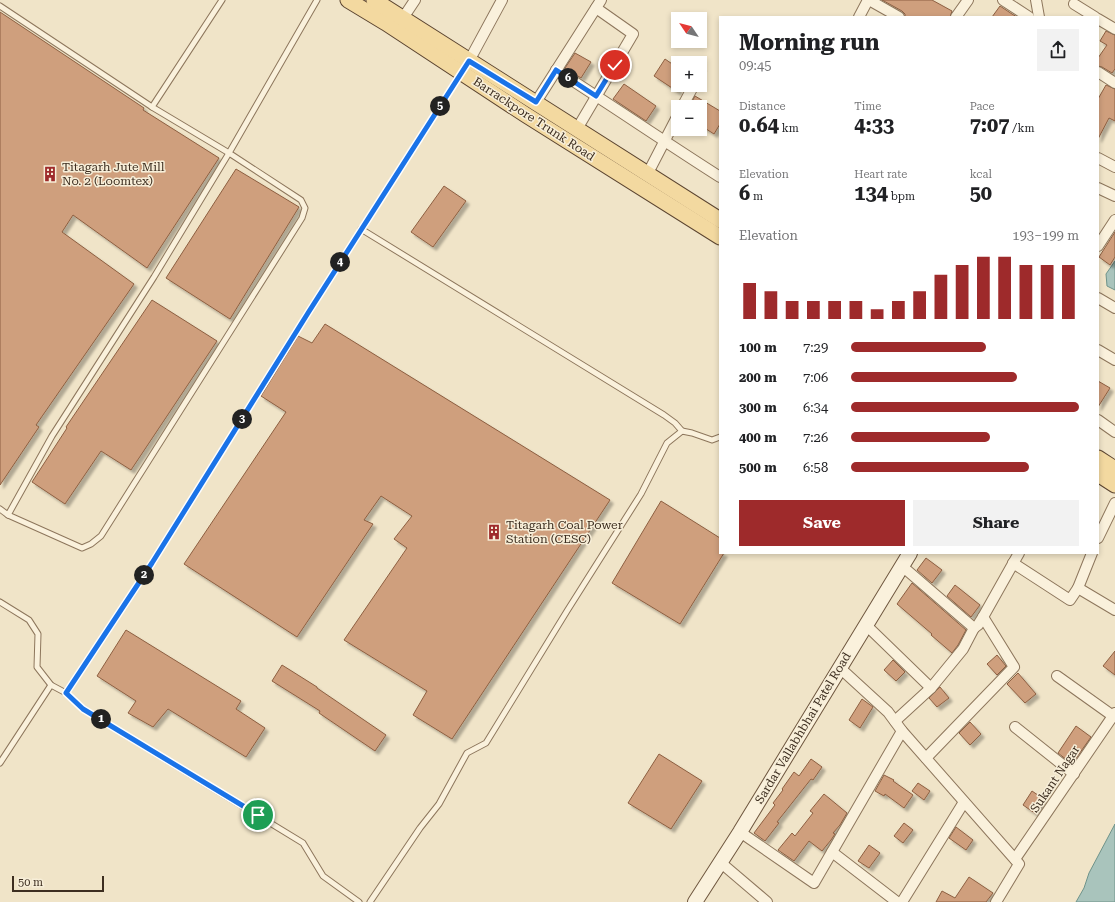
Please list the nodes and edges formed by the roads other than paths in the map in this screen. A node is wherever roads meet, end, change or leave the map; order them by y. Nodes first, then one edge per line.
1 (222, 0) edge
2 (317, 0) edge
3 (348, 0) edge
4 (374, 0) edge
5 (415, 0) edge
6 (502, 0) edge
7 (868, 0) edge
8 (968, 0) edge
9 (1003, 0) edge
10 (1036, 0) edge
11 (598, 4) edge
12 (1074, 4) dead end
13 (0, 6) edge
14 (860, 16) edge
15 (897, 16) edge
16 (957, 16) edge
17 (1027, 16) edge
18 (1039, 16) edge
19 (1093, 16) edge
20 (403, 18) junction
21 (1099, 20) edge
22 (1115, 29) edge
23 (465, 67) junction
24 (556, 70) junction
25 (1099, 73) edge
26 (1115, 83) edge
27 (596, 96) junction
28 (536, 102) junction
29 (152, 107) junction
30 (577, 129) junction
31 (671, 129) edge
32 (664, 142) junction
33 (229, 152) junction
34 (1099, 159) edge
35 (1115, 167) edge
36 (648, 173) junction
37 (719, 176) edge
38 (1099, 188) edge
39 (1115, 196) edge
40 (719, 218) edge
41 (1115, 220) edge
42 (361, 229) junction
43 (719, 236) edge
44 (1099, 244) edge
45 (1099, 299) edge
46 (1115, 308) edge
47 (1099, 351) edge
48 (1115, 360) edge
49 (1099, 421) edge
50 (682, 431) junction
51 (1115, 432) edge
52 (719, 437) edge
53 (1099, 459) edge
54 (1115, 469) edge
55 (1099, 475) edge
56 (1115, 485) edge
57 (1115, 503) edge
58 (0, 509) edge
59 (8, 515) junction
60 (1099, 536) edge
61 (909, 554) edge
62 (1018, 554) edge
63 (1092, 554) edge
64 (1013, 563) junction
65 (902, 566) junction
66 (1078, 588) junction
67 (0, 602) edge
68 (1115, 610) edge
69 (983, 617) junction
70 (866, 625) junction
71 (974, 628) junction
72 (840, 668) junction
73 (1057, 676) dead end
74 (51, 685) junction
75 (931, 688) junction
76 (66, 693) junction
77 (1114, 715) edge
78 (895, 721) junction
79 (1015, 727) dead end
80 (902, 731) junction
81 (926, 758) junction
82 (0, 763) edge
83 (1074, 774) junction
84 (964, 802) junction
85 (740, 832) junction
86 (832, 852) junction
87 (1016, 859) junction
88 (720, 862) junction
89 (359, 902) edge
90 (370, 902) edge
91 (695, 902) edge
92 (767, 902) edge
93 (897, 902) edge
94 (902, 902) edge
95 (996, 902) edge

1 - 29 lane
2 - 33 lane
3 - 23 main road, Barrackpore Trunk Road
4 - 20 main road, Barrackpore Trunk Road
5 - 20 street
6 - 23 street
7 - 14 street
7 - 15 street
8 - 16 street
9 - 17 street
10 - 18 street
11 - 24 street
11 - 27 street
12 - 19 street
13 - 29 lane
20 - 23 main road, Barrackpore Trunk Road
21 - 22 street
23 - 28 main road, Barrackpore Trunk Road
23 - 42 lane
23 - 43 main road, Barrackpore Trunk Road
24 - 27 street
24 - 28 street
25 - 26 street
27 - 30 street
27 - 32 street
28 - 30 main road, Barrackpore Trunk Road
29 - 33 lane
30 - 36 main road, Barrackpore Trunk Road
31 - 32 street
32 - 36 street
32 - 37 street
33 - 59 lane
33 - 59 lane
34 - 35 street
36 - 40 main road, Barrackpore Trunk Road
38 - 39 street
41 - 44 street
42 - 50 lane
42 - 76 lane
45 - 46 street
47 - 48 street
49 - 51 street
50 - 52 lane
50 - 90 lane
53 - 54 main road
55 - 56 main road
57 - 60 street
58 - 59 lane
61 - 65 street, Sardar Vallabhbhai Patel Road
62 - 64 street
63 - 66 street
64 - 66 street
64 - 69 street
65 - 70 street, Sardar Vallabhbhai Patel Road
65 - 71 street
66 - 68 street
67 - 74 lane
69 - 71 street
69 - 81 street
70 - 72 street, Sardar Vallabhbhai Patel Road
70 - 75 street
71 - 75 street
72 - 78 street
72 - 85 street, Sardar Vallabhbhai Patel Road
73 - 77 street
74 - 76 lane
74 - 82 lane
75 - 78 street
76 - 89 lane
77 - 83 street, Sukant Nagar
78 - 80 street
79 - 83 street
80 - 81 street
80 - 86 street
81 - 84 street
83 - 87 street, Sukant Nagar
84 - 87 street
84 - 94 street
85 - 86 street
85 - 88 street, Sardar Vallabhbhai Patel Road
86 - 93 street
87 - 95 street
88 - 91 street, Sardar Vallabhbhai Patel Road
88 - 92 street

